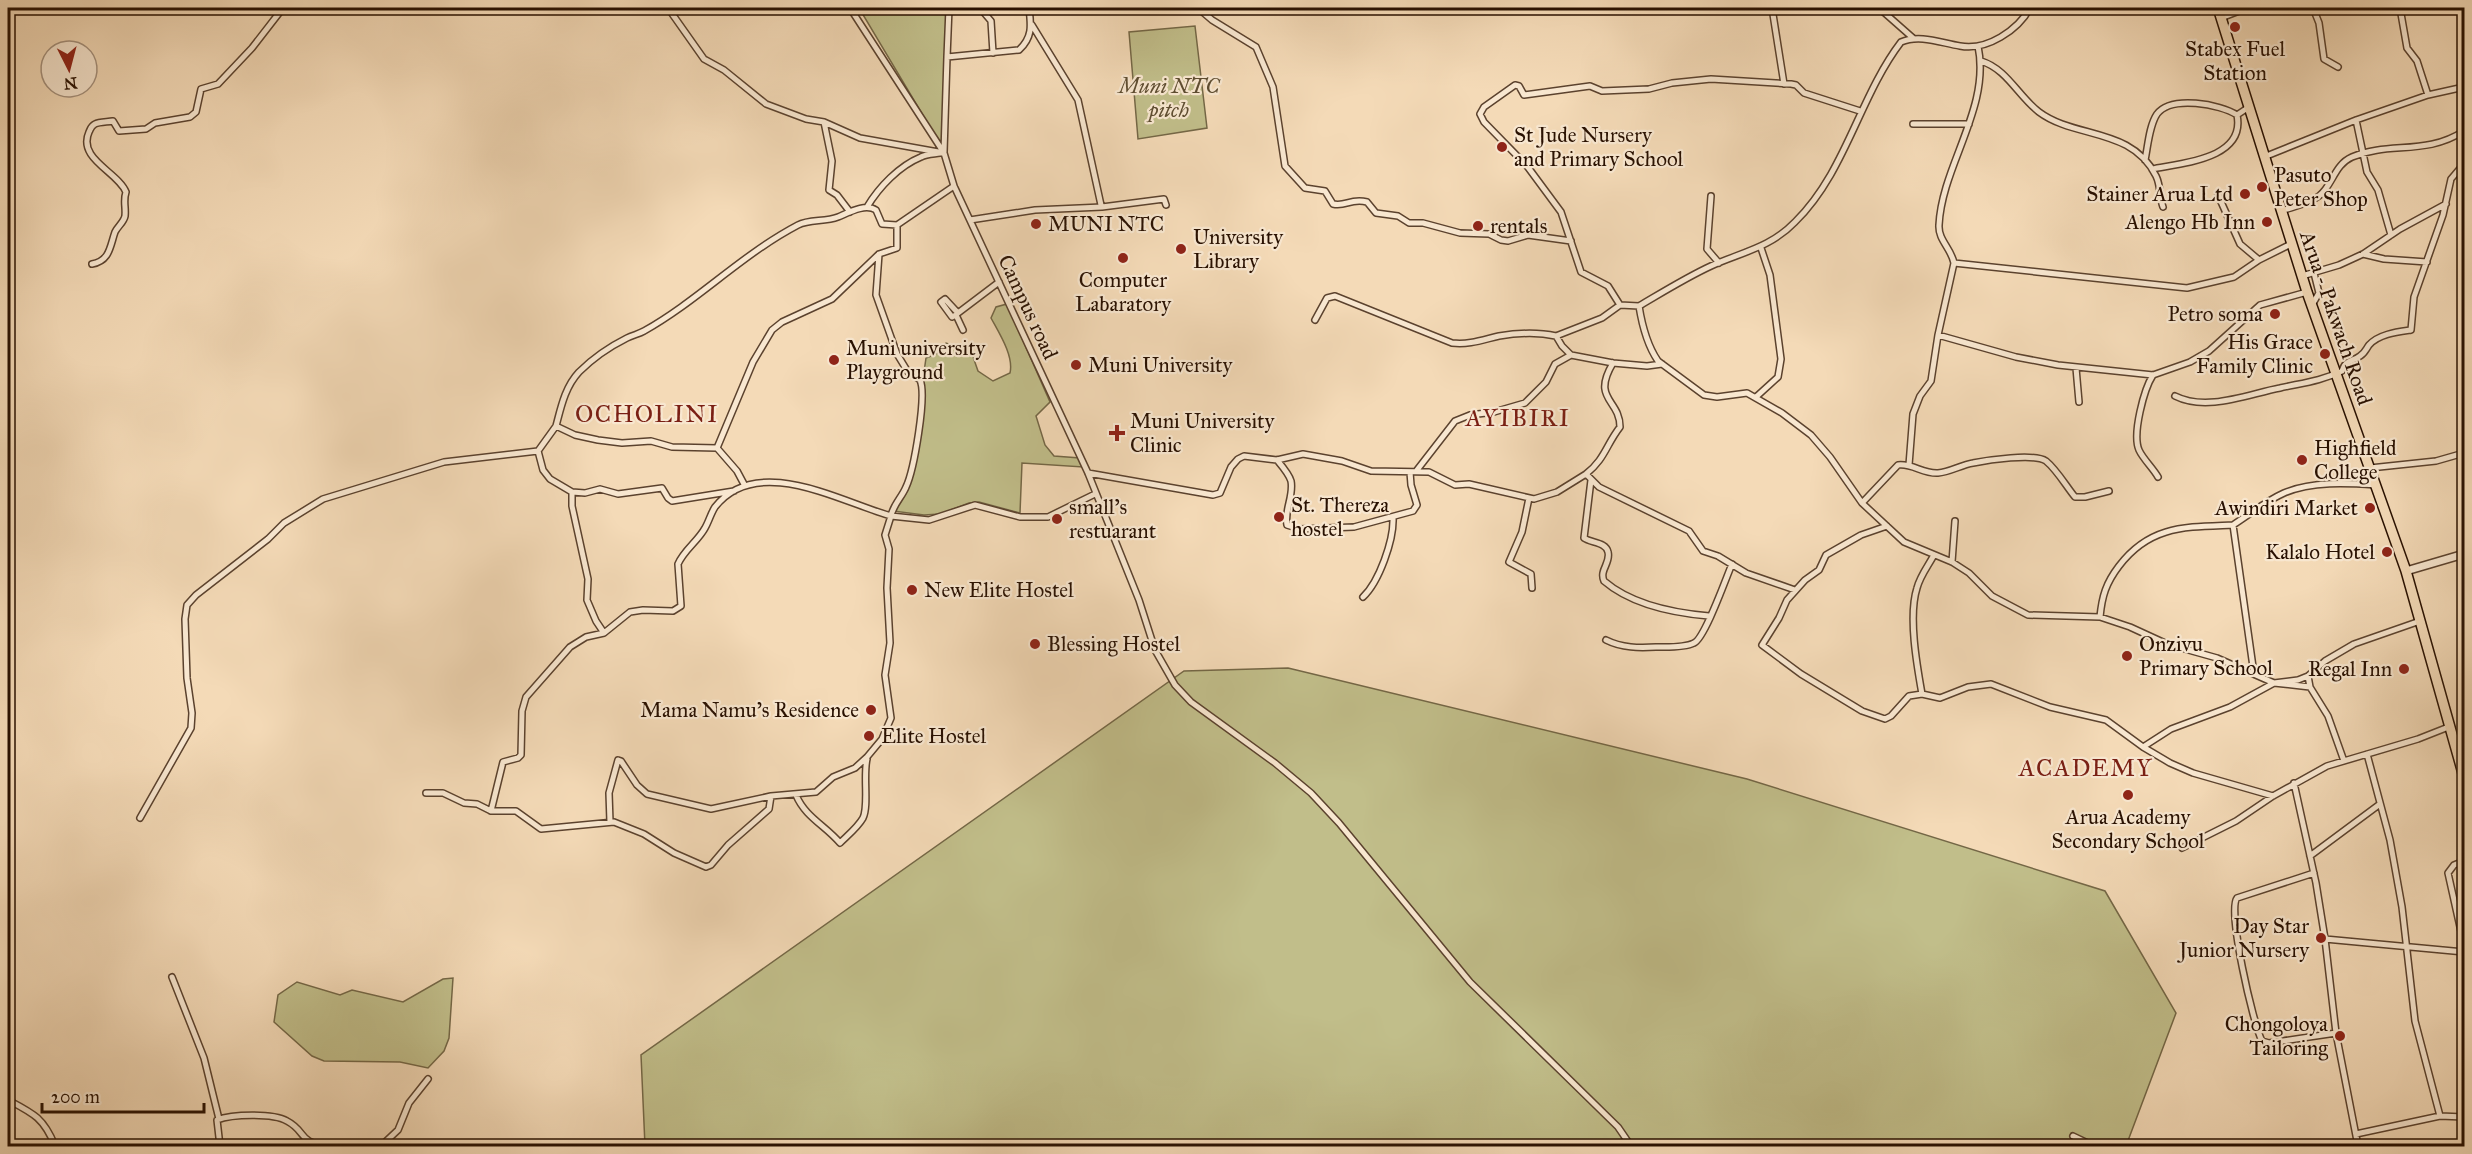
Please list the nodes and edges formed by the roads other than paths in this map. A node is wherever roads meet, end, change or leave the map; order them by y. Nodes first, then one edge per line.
1 (283, 8) edge
2 (668, 8) edge
3 (850, 8) edge
4 (950, 8) edge
5 (980, 8) edge
6 (1029, 8) edge
7 (1198, 8) edge
8 (1772, 8) edge
9 (1879, 8) edge
10 (2030, 8) edge
11 (2218, 8) edge
12 (2247, 8) edge
13 (2313, 8) edge
14 (2400, 8) edge
15 (2222, 18) junction
16 (1031, 24) junction
17 (1913, 38) junction
18 (1978, 46) junction
19 (993, 52) junction
20 (947, 57) junction
21 (1981, 61) junction
22 (2338, 67) dead end
23 (1784, 84) junction
24 (2464, 87) edge
25 (2428, 96) junction
26 (2248, 107) junction
27 (1860, 111) junction
28 (2237, 115) junction
29 (2356, 120) junction
30 (824, 122) junction
31 (1913, 124) dead end
32 (1969, 124) junction
33 (2464, 124) edge
34 (2464, 133) edge
35 (2464, 149) edge
36 (944, 153) junction
37 (2364, 154) junction
38 (2264, 157) junction
39 (2145, 160) junction
40 (2152, 169) junction
41 (954, 186) junction
42 (2218, 195) dead end
43 (1711, 196) dead end
44 (2446, 204) junction
45 (1101, 205) dead end
46 (1166, 205) dead end
47 (867, 207) junction
48 (2163, 207) dead end
49 (2281, 211) junction
50 (850, 212) junction
51 (970, 220) junction
52 (897, 225) junction
53 (2391, 235) junction
54 (1571, 241) junction
55 (2291, 244) junction
56 (1761, 248) junction
57 (879, 254) junction
58 (2363, 254) junction
59 (2259, 260) junction
60 (2427, 262) junction
61 (1719, 263) junction
62 (1954, 263) junction
63 (92, 264) dead end
64 (2314, 273) junction
65 (2302, 276) junction
66 (999, 282) junction
67 (2307, 292) junction
68 (1620, 305) junction
69 (1639, 306) junction
70 (2312, 306) junction
71 (1316, 320) dead end
72 (963, 330) dead end
73 (1938, 335) junction
74 (1556, 336) junction
75 (1571, 355) junction
76 (1613, 363) junction
77 (1662, 364) junction
78 (2076, 368) junction
79 (2336, 373) junction
80 (2153, 375) junction
81 (2175, 396) dead end
82 (1756, 397) junction
83 (2079, 402) dead end
84 (555, 426) junction
85 (717, 448) junction
86 (538, 451) junction
87 (2464, 453) edge
88 (1277, 460) junction
89 (1909, 465) junction
90 (2370, 468) junction
91 (1417, 470) junction
92 (1410, 471) junction
93 (1088, 473) junction
94 (1586, 474) junction
95 (2158, 477) dead end
96 (1591, 480) junction
97 (2376, 485) junction
98 (745, 486) junction
99 (2109, 491) dead end
100 (572, 492) junction
101 (735, 492) junction
102 (1095, 494) junction
103 (1529, 498) junction
104 (1862, 503) junction
105 (891, 516) junction
106 (1393, 518) junction
107 (1955, 521) dead end
108 (2233, 525) junction
109 (1887, 526) junction
110 (2464, 554) edge
111 (1934, 555) junction
112 (1952, 562) junction
113 (1732, 564) junction
114 (2406, 571) junction
115 (1532, 588) dead end
116 (1795, 590) junction
117 (1363, 597) dead end
118 (1709, 616) junction
119 (2100, 617) junction
120 (2420, 621) junction
121 (604, 633) junction
122 (1606, 640) dead end
123 (2254, 674) junction
124 (2308, 676) junction
125 (2274, 683) junction
126 (2310, 687) junction
127 (1922, 694) junction
128 (2451, 726) junction
129 (2460, 740) edge
130 (2143, 747) junction
131 (2367, 754) junction
132 (867, 757) junction
133 (2344, 761) junction
134 (2464, 777) edge
135 (2294, 783) junction
136 (426, 794) dead end
137 (796, 795) junction
138 (771, 796) junction
139 (2274, 796) junction
140 (2380, 804) junction
141 (491, 811) junction
142 (140, 818) dead end
143 (610, 822) junction
144 (2182, 848) dead end
145 (2310, 856) junction
146 (2464, 861) edge
147 (2314, 873) junction
148 (2325, 939) junction
149 (2464, 945) edge
150 (2408, 948) junction
151 (2464, 952) edge
152 (172, 977) dead end
153 (2336, 1033) junction
154 (428, 1079) dead end
155 (8, 1100) edge
156 (2440, 1116) junction
157 (2464, 1117) edge
158 (219, 1119) junction
159 (2356, 1134) junction
160 (2073, 1136) dead end
161 (55, 1146) edge
162 (220, 1146) edge
163 (330, 1146) edge
164 (381, 1146) edge
165 (1631, 1146) edge
166 (2094, 1146) edge
167 (2210, 1146) edge
168 (2217, 1146) edge
169 (2358, 1146) edge

1 - 63 street
2 - 30 street
3 - 36 street
4 - 20 street
5 - 19 street
6 - 16 street
7 - 54 street
8 - 23 street
9 - 17 street
10 - 18 street
11 - 15 main road, Arua - Pakwach Road
12 - 15 street
13 - 22 street
14 - 25 street
15 - 26 main road, Arua - Pakwach Road
16 - 19 street
16 - 45 street
17 - 18 street
17 - 27 street
18 - 21 street
19 - 20 street
20 - 36 street
21 - 32 street
21 - 39 street
23 - 27 street
23 - 54 street
24 - 25 street
25 - 29 street
26 - 28 street
26 - 38 main road, Arua - Pakwach Road
27 - 56 street
28 - 39 street
28 - 40 street
29 - 37 street
29 - 38 street
30 - 36 street
30 - 50 street
31 - 32 street
32 - 62 street
33 - 34 street
34 - 37 street
35 - 44 street
36 - 41 street, Campus road
36 - 47 street
37 - 49 street
37 - 53 street
38 - 49 main road, Arua - Pakwach Road
39 - 40 street
40 - 48 street
41 - 51 street, Campus road
41 - 52 street
42 - 59 street
43 - 61 street
44 - 53 street
44 - 60 street
46 - 51 street
47 - 50 street
47 - 52 street
49 - 55 main road, Arua - Pakwach Road
50 - 84 street
51 - 66 street, Campus road
52 - 57 street
53 - 58 street
54 - 68 street
55 - 59 street
55 - 65 main road, Arua - Pakwach Road
56 - 61 street
56 - 82 street
57 - 85 street
57 - 105 street
58 - 60 street
58 - 64 street
59 - 62 street
60 - 79 street
61 - 69 street
62 - 73 street
64 - 65 street
64 - 70 street
65 - 67 main road, Arua - Pakwach Road
66 - 72 street
66 - 93 street, Campus road
67 - 70 main road, Arua - Pakwach Road
67 - 80 street
68 - 69 street
68 - 74 street
69 - 77 street
70 - 79 main road, Arua - Pakwach Road
71 - 74 street
73 - 78 street
73 - 89 street
74 - 75 street
75 - 76 street
75 - 91 street
76 - 77 street
76 - 94 street
77 - 82 street
78 - 80 street
78 - 83 street
79 - 81 street
79 - 90 main road, Arua - Pakwach Road
80 - 95 street
82 - 104 street
84 - 85 street
84 - 86 street
85 - 98 street
86 - 100 street
86 - 142 street
87 - 90 street
88 - 92 street
88 - 93 street
88 - 106 street
89 - 99 street
89 - 104 street
90 - 97 main road, Arua - Pakwach Road
91 - 92 street
91 - 103 street
92 - 106 street
93 - 102 street, Campus road
94 - 96 street
94 - 103 street
96 - 113 street
96 - 118 street
97 - 108 street
97 - 114 main road, Arua - Pakwach Road
98 - 101 street
98 - 105 street
100 - 101 street
100 - 121 street
101 - 121 street
102 - 105 street
102 - 165 street, Campus road
103 - 115 street
104 - 109 street
105 - 132 street
106 - 117 street
107 - 112 street
108 - 119 street
108 - 123 street
109 - 111 street
109 - 116 street
110 - 114 street
111 - 112 street
111 - 127 street
112 - 119 street
113 - 116 street
113 - 118 street
114 - 120 main road, Arua - Pakwach Road
116 - 127 street
118 - 122 street
119 - 123 street
120 - 124 street
120 - 128 main road, Arua - Pakwach Road
121 - 141 street
123 - 125 street
124 - 125 street
124 - 126 street
125 - 126 street
125 - 130 street
126 - 133 street
127 - 130 street
128 - 129 main road, Arua - Pakwach Road
128 - 131 street
129 - 134 main road, Arua - Pakwach Road
130 - 139 street
131 - 133 street
131 - 140 street
132 - 137 street
132 - 137 street
133 - 135 street
135 - 139 street
135 - 145 street
136 - 141 street
137 - 138 street
138 - 143 street
138 - 143 street
139 - 144 street
140 - 145 street
140 - 150 street
141 - 143 street
145 - 147 street
146 - 149 street
147 - 148 street
147 - 153 street
148 - 150 street
148 - 153 street
150 - 151 street
150 - 156 street
152 - 158 street
153 - 159 street
154 - 164 street
155 - 161 street
156 - 157 street
156 - 159 street
158 - 162 street
158 - 163 street
159 - 169 street
160 - 166 street
167 - 168 street

